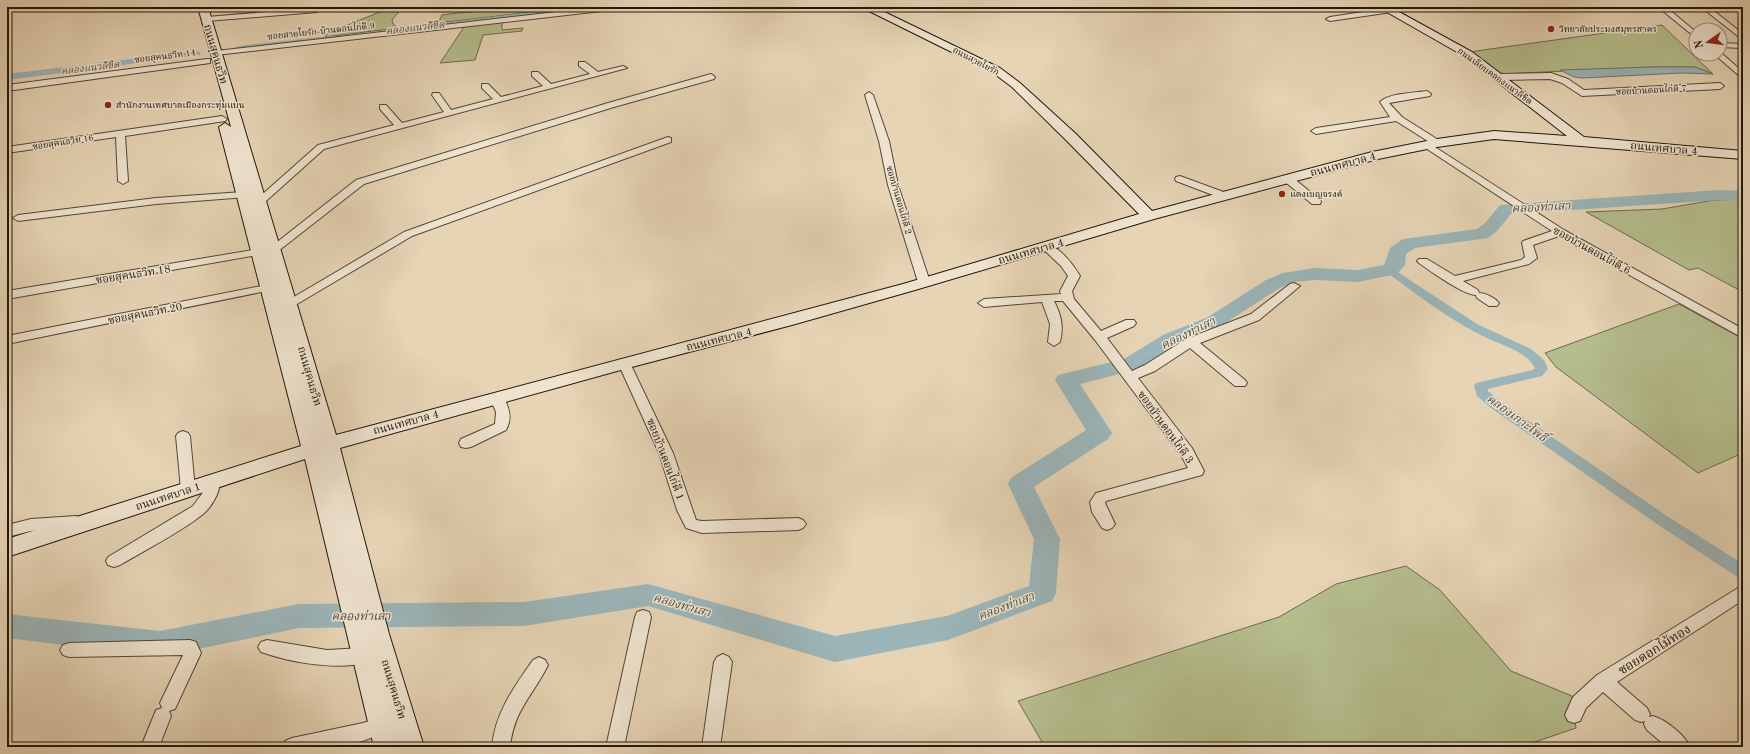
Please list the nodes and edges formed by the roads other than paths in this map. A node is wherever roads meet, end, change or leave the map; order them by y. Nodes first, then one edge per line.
1 (193, 7) edge
2 (619, 7) edge
3 (866, 7) edge
4 (1662, 7) edge
5 (1705, 7) edge
6 (1735, 7) edge
7 (1386, 9) edge
8 (1743, 9) edge
9 (314, 10) dead end
10 (205, 13) edge
11 (1330, 18) dead end
12 (1688, 29) edge
13 (1743, 29) edge
14 (1733, 30) junction
15 (1742, 38) edge
16 (1728, 45) edge
17 (1743, 46) edge
18 (211, 57) junction
19 (1727, 62) edge
20 (582, 64) dead end
21 (623, 68) dead end
22 (534, 74) dead end
23 (596, 75) junction
24 (1743, 76) edge
25 (1499, 77) junction
26 (711, 78) dead end
27 (486, 86) dead end
28 (1720, 86) dead end
29 (549, 87) junction
30 (7, 88) edge
31 (1568, 93) dead end
32 (1582, 93) junction
33 (1427, 94) dead end
34 (869, 95) dead end
35 (436, 96) dead end
36 (499, 100) junction
37 (383, 107) dead end
38 (450, 113) junction
39 (1398, 118) junction
40 (222, 119) junction
41 (400, 126) junction
42 (1316, 131) dead end
43 (120, 133) junction
44 (668, 140) dead end
45 (1581, 141) junction
46 (1432, 144) junction
47 (7, 150) edge
48 (1743, 155) edge
49 (1180, 179) dead end
50 (1288, 179) junction
51 (124, 181) dead end
52 (1225, 196) junction
53 (1139, 201) junction
54 (1316, 202) dead end
55 (250, 203) junction
56 (1181, 208) junction
57 (1154, 215) junction
58 (18, 218) dead end
59 (1128, 222) junction
60 (1560, 232) junction
61 (1046, 247) junction
62 (266, 251) junction
63 (1423, 261) dead end
64 (1453, 280) junction
65 (924, 282) junction
66 (275, 286) junction
67 (1294, 286) dead end
68 (7, 295) edge
69 (1067, 297) junction
70 (1046, 298) junction
71 (984, 303) dead end
72 (1492, 303) dead end
73 (288, 304) junction
74 (1130, 323) dead end
75 (1743, 334) edge
76 (1099, 337) junction
77 (7, 340) edge
78 (1054, 342) dead end
79 (1190, 342) junction
80 (624, 363) junction
81 (1126, 372) junction
82 (1240, 382) dead end
83 (496, 398) junction
84 (183, 436) dead end
85 (466, 443) dead end
86 (321, 446) junction
87 (213, 481) junction
88 (188, 489) junction
89 (86, 522) junction
90 (798, 524) dead end
91 (1107, 524) dead end
92 (7, 531) edge
93 (7, 548) edge
94 (114, 561) dead end
95 (1743, 592) edge
96 (642, 617) dead end
97 (366, 643) junction
98 (267, 647) dead end
99 (69, 650) dead end
100 (723, 662) dead end
101 (540, 665) dead end
102 (1603, 681) junction
103 (1574, 715) dead end
104 (390, 730) edge
105 (150, 747) edge
106 (292, 747) edge
107 (411, 747) edge
108 (501, 747) edge
109 (615, 747) edge
110 (711, 747) edge
111 (1681, 747) edge

1 - 18 street, ถนนสุคนธวิท
2 - 18 street, ซอยสายใยรัก-บ้านดอนไก่ดี 9
3 - 53 street, ถนนสายใยรัก
4 - 12 street
5 - 14 street
6 - 8 street
7 - 11 street
7 - 25 street, ถนนเลียบคลองแนวลิขิต
9 - 10 street
10 - 18 street, ถนนสุคนธวิท
13 - 14 street
14 - 15 street
16 - 17 street
18 - 30 street, ซอยสุคนธวิท 14
18 - 40 street, ถนนสุคนธวิท
18 - 55 street, ถนนสุคนธวิท
19 - 24 street
20 - 23 street
21 - 23 street
22 - 29 street
23 - 29 street
25 - 32 street
25 - 45 street, ถนนเลียบคลองแนวลิขิต
26 - 62 street
27 - 36 street
28 - 32 street, ซอยบ้านดอนไก่ดี 7
29 - 36 street
31 - 32 street, ซอยบ้านดอนไก่ดี 7
33 - 39 street, ซอยบ้านดอนไก่ดี 6
34 - 65 street, ซอยบัานดอนไก่ดี 2
35 - 38 street
36 - 38 street
37 - 41 street
38 - 41 street
39 - 42 street
39 - 46 street, ซอยบ้านดอนไก่ดี 6
40 - 43 street, ซอยสุคนธวิท 16
40 - 55 street, ถนนสุคนธวิท
41 - 55 street
43 - 47 street, ซอยสุคนธวิท 16
43 - 51 street
44 - 73 street
45 - 46 street, ถนนเทศบาล 4
45 - 48 street, ถนนเทศบาล 4
46 - 50 street, ถนนเทศบาล 4
46 - 60 street, ซอยบ้านดอนไก่ดี 6
49 - 52 street
50 - 52 street, ถนนเทศบาล 4
50 - 54 street
52 - 56 street, ถนนเทศบาล 4
53 - 56 street
53 - 57 street, ถนนสายใยรัก
53 - 59 street
55 - 58 street
55 - 62 street, ถนนสุคนธวิท
56 - 57 street, ถนนเทศบาล 4
57 - 59 street, ถนนเทศบาล 4
59 - 61 street, ถนนเทศบาล 4
60 - 64 street
60 - 75 street, ซอยบ้านดอนไก่ดี 6
61 - 65 street, ถนนเทศบาล 4
61 - 69 street
62 - 66 street, ถนนสุคนธวิท
62 - 68 street, ซอยสุคนธวิท 18
63 - 64 street
64 - 72 street
65 - 80 street, ถนนเทศบาล 4
66 - 73 street, ถนนสุคนธวิท
66 - 77 street, ซอยสุคนธวิท 20
66 - 86 street, ถนนสุคนธวิท
67 - 79 street
69 - 70 street
69 - 76 street, ซอยบัานดอนไก่ดี 3
70 - 71 street
70 - 78 street
73 - 86 street, ถนนสุคนธวิท
74 - 76 street
76 - 81 street, ซอยบัานดอนไก่ดี 3
79 - 81 street
79 - 82 street
80 - 83 street, ถนนเทศบาล 4
80 - 90 street, ซอยบัานดอนไก่ดี 1
81 - 91 street, ซอยบัานดอนไก่ดี 3
83 - 85 street
83 - 86 street, ถนนเทศบาล 4
84 - 88 street
86 - 87 street, ถนนเทศบาล 1
86 - 97 street, ถนนสุคนธวิท
87 - 88 street, ถนนเทศบาล 1
87 - 94 street
88 - 89 street, ถนนเทศบาล 1
89 - 92 street
89 - 93 street, ถนนเทศบาล 1
95 - 102 street, ซอยดอกไม้ทอง
96 - 109 street
97 - 98 street
97 - 104 street, ถนนสุคนธวิท
99 - 105 street
100 - 110 street
101 - 108 street
102 - 103 street, ซอยดอกไม้ทอง
102 - 111 street
104 - 106 street
104 - 107 street, ถนนสุคนธวิท

